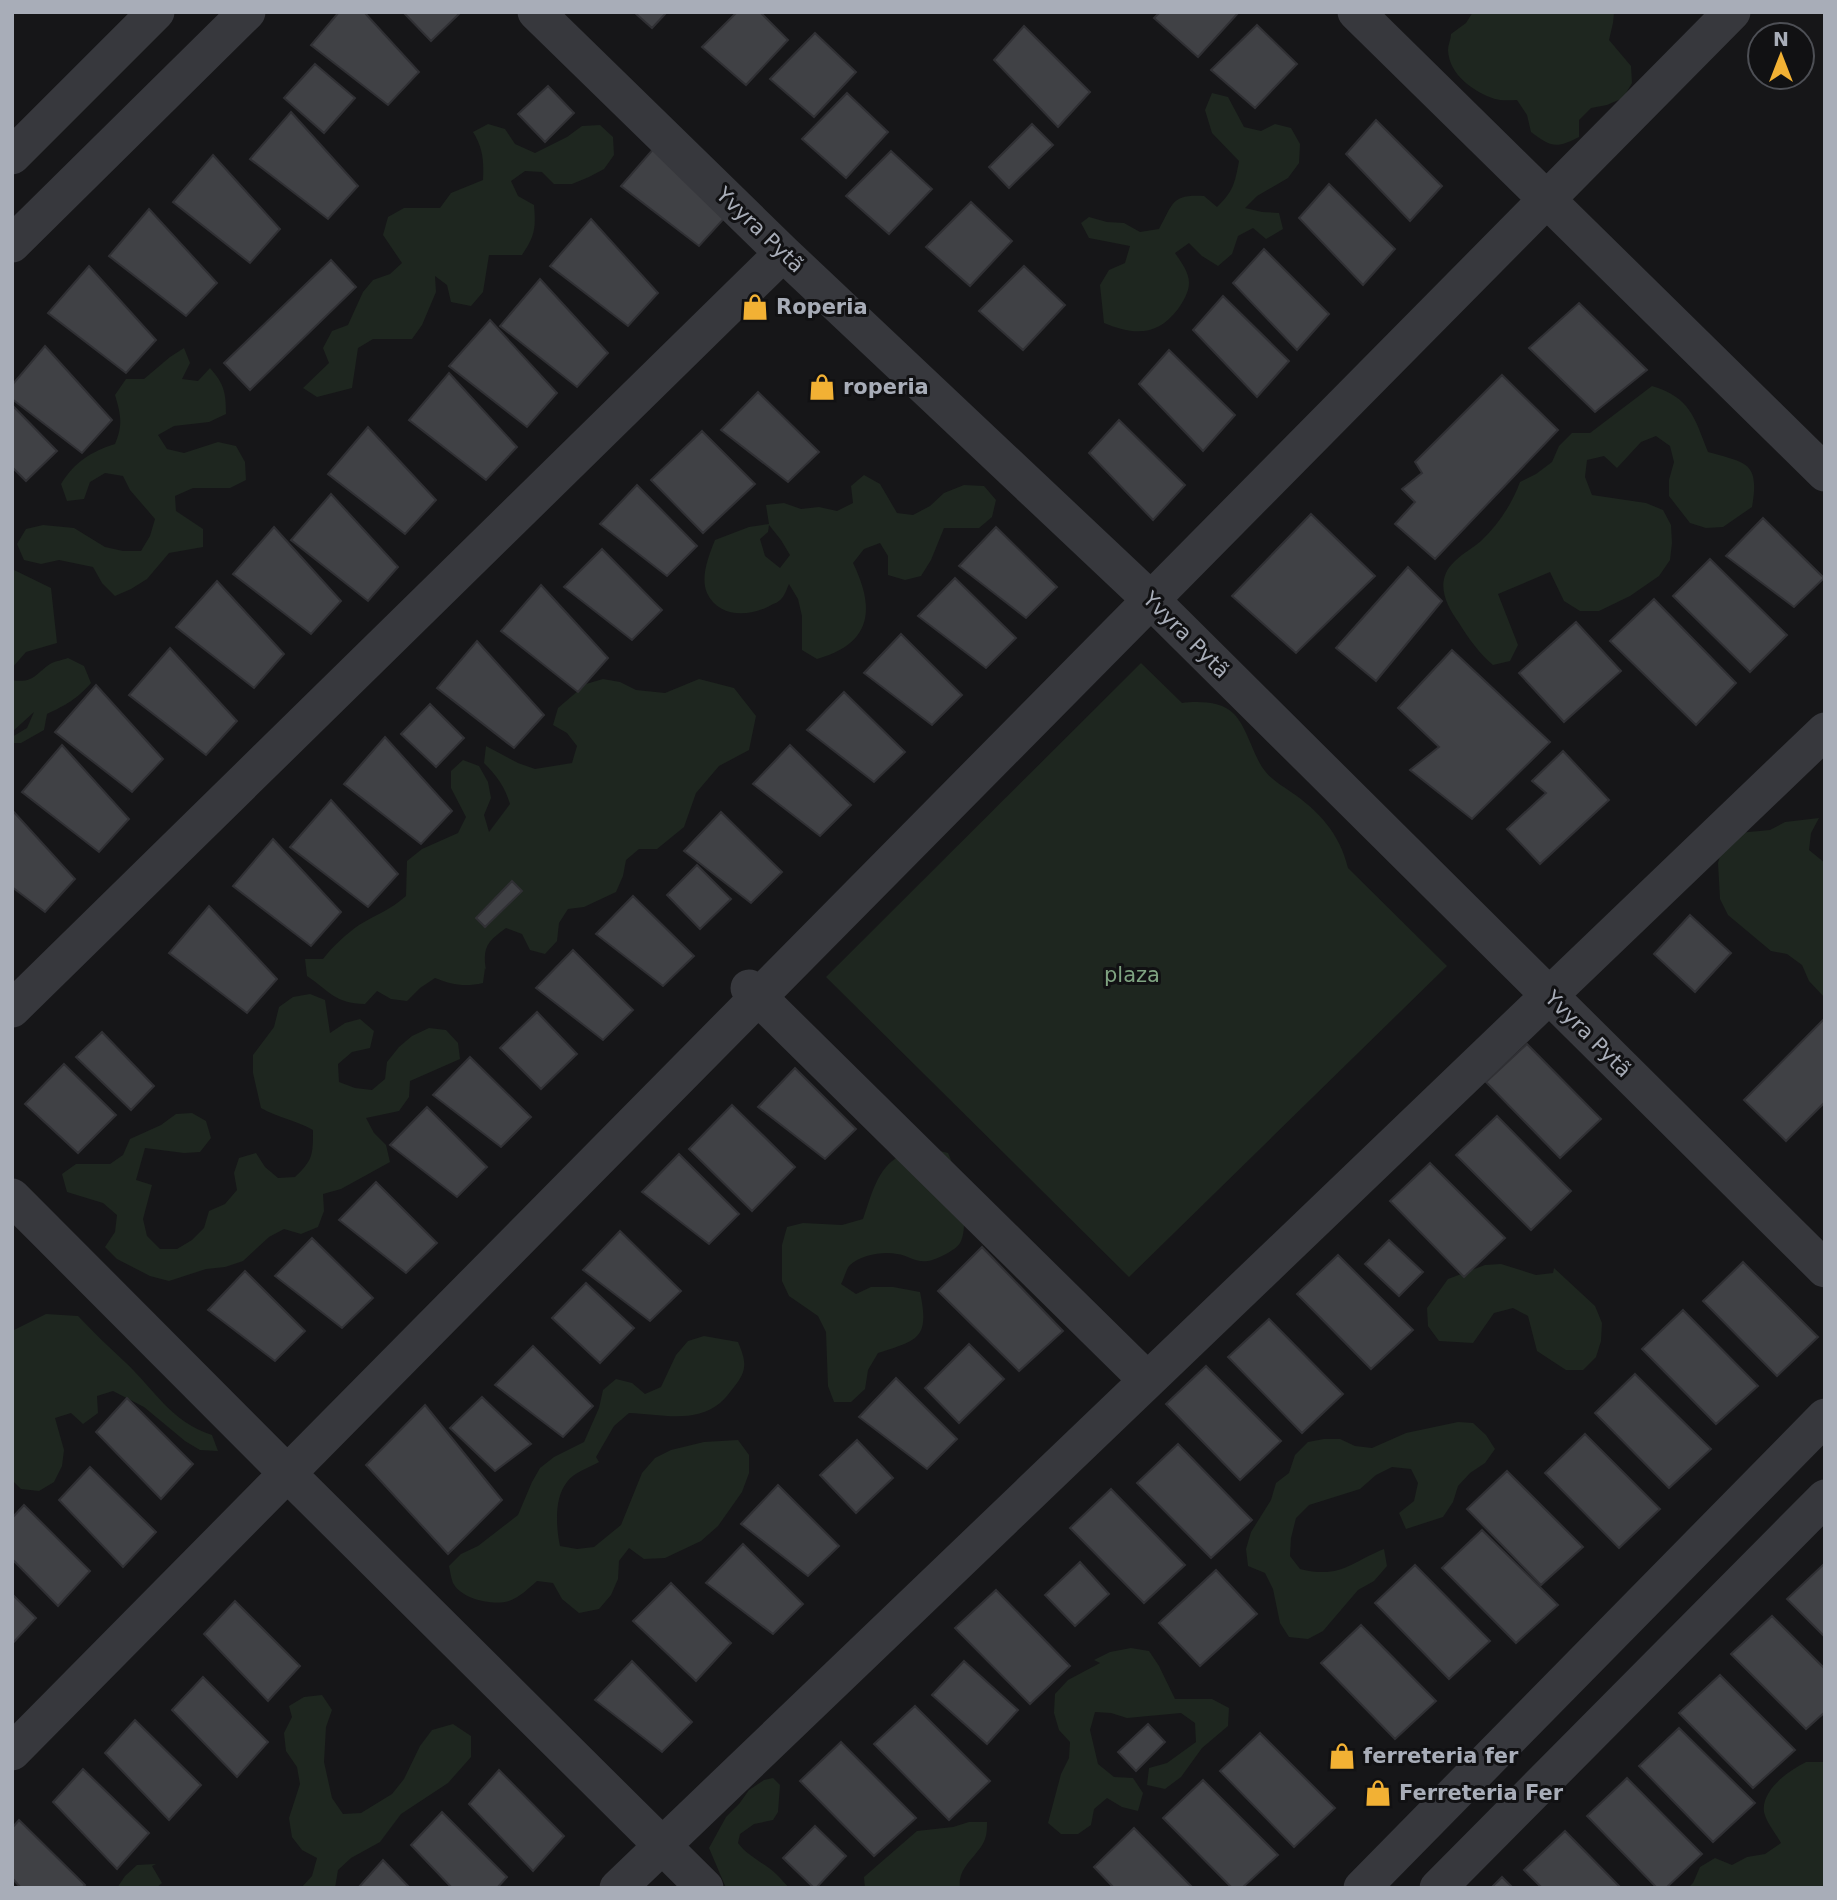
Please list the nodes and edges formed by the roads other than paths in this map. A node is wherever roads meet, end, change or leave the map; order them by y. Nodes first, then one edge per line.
1 (156, 12) edge
2 (247, 12) edge
3 (536, 12) edge
4 (1356, 12) edge
5 (1732, 12) edge
6 (12, 156) edge
7 (1548, 199) junction
8 (12, 244) edge
9 (783, 253) junction
10 (1825, 473) edge
11 (1151, 600) junction
12 (1825, 731) edge
13 (754, 993) junction
14 (1549, 995) junction
15 (12, 1009) edge
16 (12, 1197) edge
17 (1825, 1269) edge
18 (1147, 1380) junction
19 (1825, 1417) edge
20 (287, 1473) junction
21 (1825, 1498) edge
22 (12, 1752) edge
23 (662, 1844) junction
24 (618, 1888) edge
25 (705, 1888) edge
26 (1362, 1888) edge
27 (1438, 1888) edge

1 - 6 street
2 - 8 street
3 - 9 street, Yvyra Pytã
4 - 7 street
5 - 7 street
7 - 10 street
7 - 11 street
9 - 11 street, Yvyra Pytã
9 - 15 street
11 - 13 street
11 - 14 street, Yvyra Pytã
12 - 14 street
13 - 18 street
13 - 20 street
14 - 17 street, Yvyra Pytã
14 - 18 street
16 - 20 street
18 - 23 street
19 - 26 street
20 - 22 street
20 - 23 street
21 - 27 street
23 - 24 street
23 - 25 street

